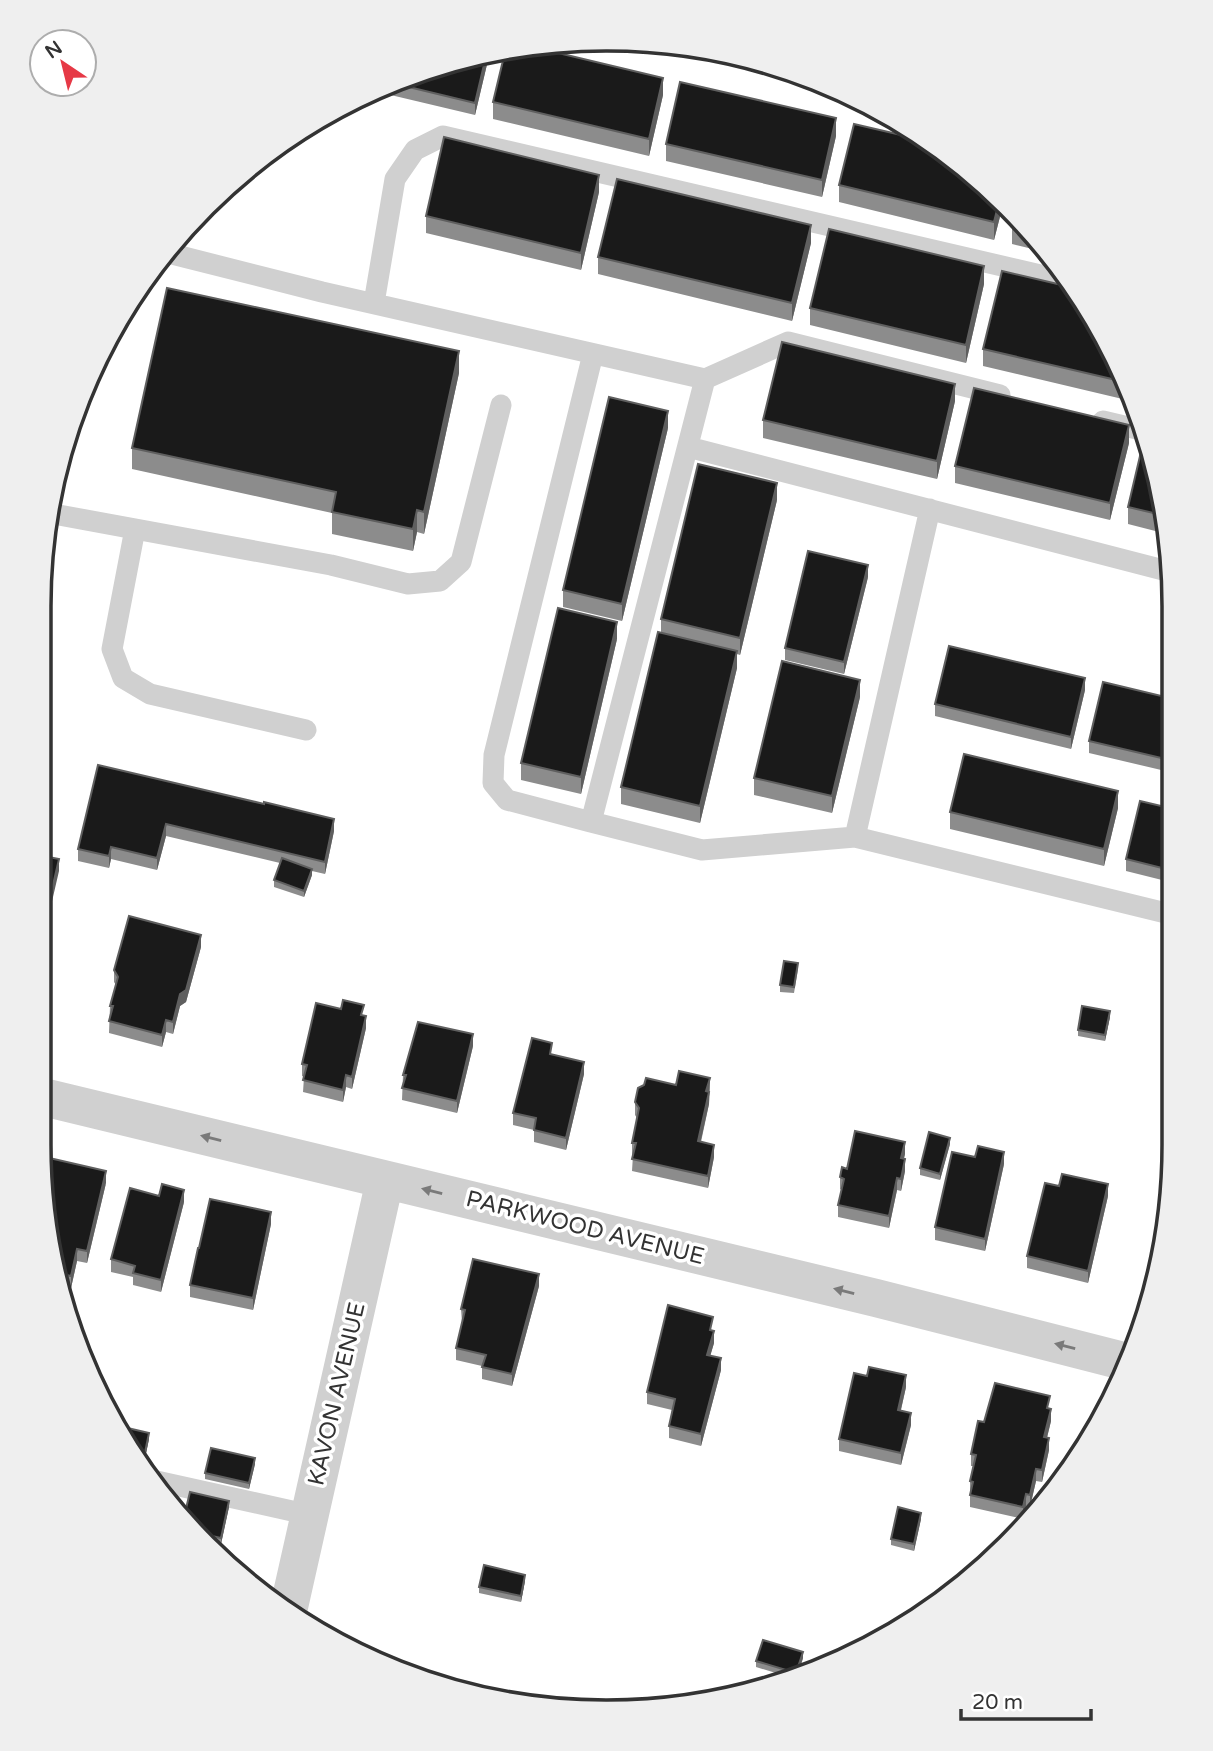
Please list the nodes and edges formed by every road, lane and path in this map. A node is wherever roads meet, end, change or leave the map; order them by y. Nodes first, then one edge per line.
1 (177, 255) edge
2 (1055, 278) edge
3 (374, 303) junction
4 (593, 354) junction
5 (705, 379) junction
6 (1024, 401) edge
7 (501, 405) dead end
8 (1089, 417) edge
9 (1133, 428) edge
10 (688, 447) junction
11 (930, 509) junction
12 (59, 515) edge
13 (135, 529) junction
14 (1161, 569) edge
15 (306, 730) dead end
16 (591, 822) junction
17 (855, 837) junction
18 (1162, 912) edge
19 (51, 1099) edge
20 (385, 1180) junction
21 (1119, 1360) edge
22 (166, 1483) edge
23 (310, 1515) junction
24 (290, 1601) edge

1 - 3 lane
2 - 3 lane
3 - 4 lane
4 - 5 lane
4 - 16 lane
5 - 6 lane
5 - 10 lane
7 - 13 lane
8 - 9 lane
10 - 11 lane
10 - 16 lane
11 - 14 lane
11 - 17 lane
12 - 13 lane
13 - 15 lane
16 - 17 lane
17 - 18 lane
20 -> 19 street, PARKWOOD AVENUE
21 -> 20 street, PARKWOOD AVENUE
20 - 23 street, KAVON AVENUE
22 - 23 lane
23 - 24 street, KAVON AVENUE

